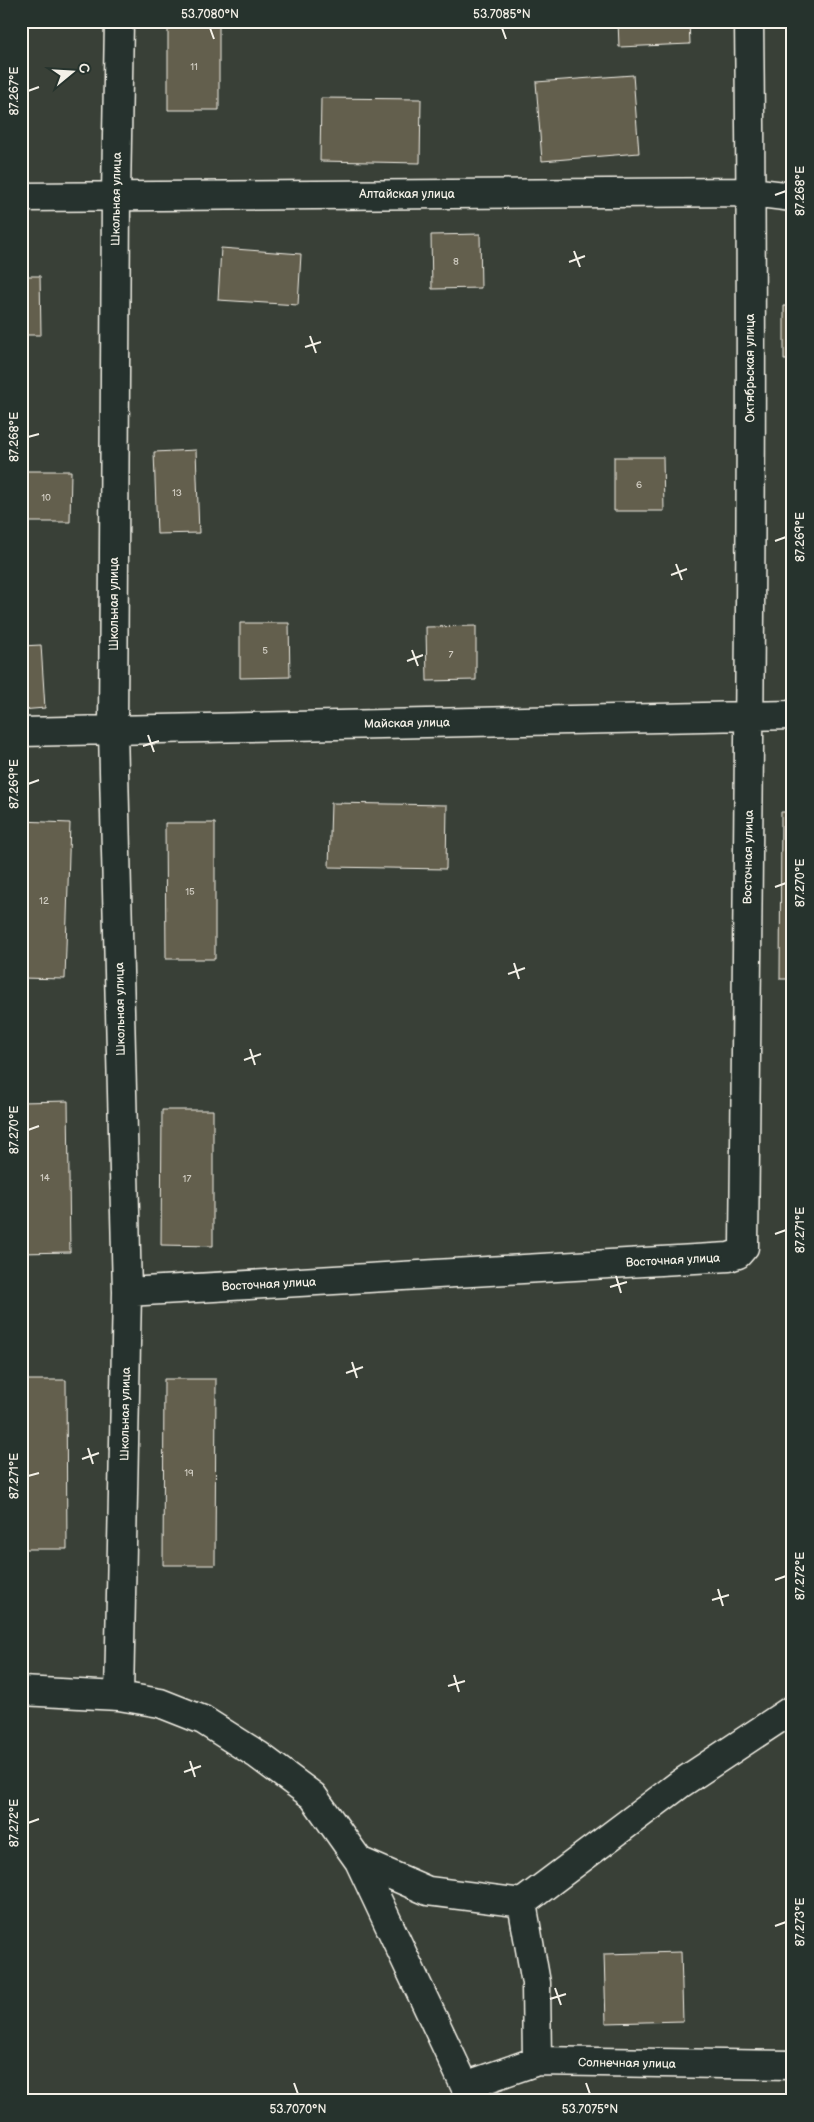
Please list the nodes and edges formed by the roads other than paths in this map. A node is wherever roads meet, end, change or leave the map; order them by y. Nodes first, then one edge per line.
1 (119, 21) edge
2 (749, 21) edge
3 (751, 192) junction
4 (116, 195) junction
5 (21, 197) edge
6 (793, 197) edge
7 (793, 714) edge
8 (749, 715) junction
9 (114, 730) junction
10 (21, 732) edge
11 (127, 1292) junction
12 (21, 1691) edge
13 (119, 1696) junction
14 (793, 1709) edge
15 (359, 1861) junction
16 (522, 1903) junction
17 (536, 2062) junction
18 (793, 2065) edge
19 (468, 2093) edge

1 - 4 street, Школьная улица
2 - 3 street, Октябрьская улица
3 - 4 street, Алтайская улица
3 - 6 street, Алтайская улица
3 - 8 street, Октябрьская улица
4 - 5 street, Алтайская улица
4 - 9 street, Школьная улица
7 - 8 street, Майская улица
8 - 9 street, Майская улица
8 - 11 street, Восточная улица
9 - 10 street, Майская улица
9 - 11 street, Школьная улица
11 - 13 street, Школьная улица
12 - 13 street
13 - 15 street
14 - 16 street
15 - 16 street
15 - 19 street
16 - 17 street
17 - 18 street, Солнечная улица
17 - 19 street, Солнечная улица

